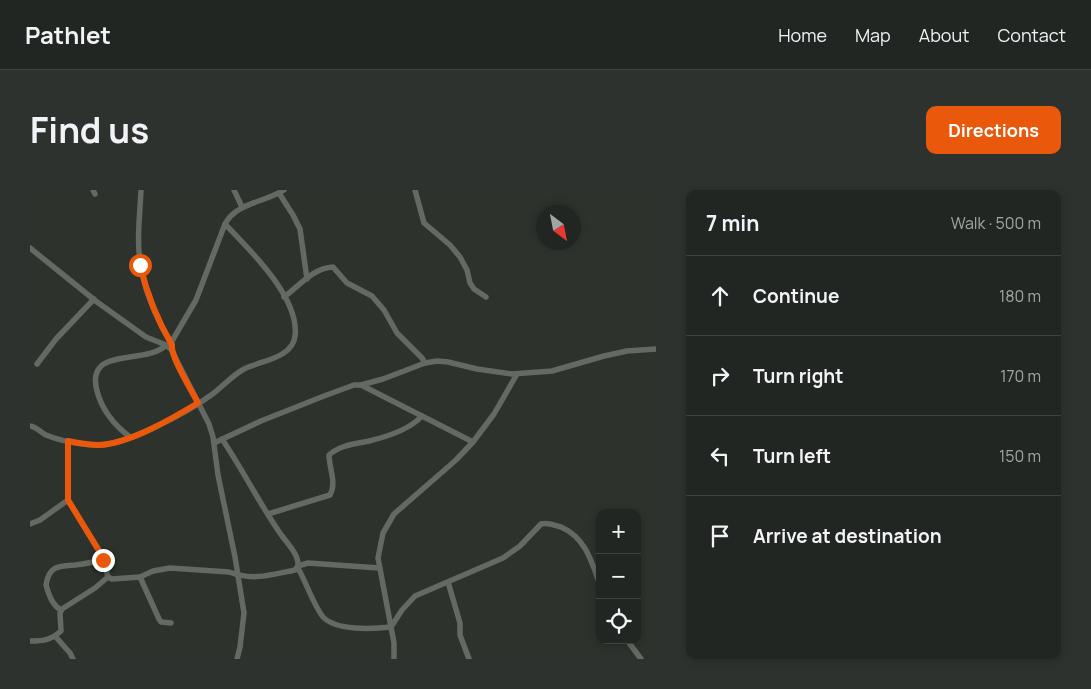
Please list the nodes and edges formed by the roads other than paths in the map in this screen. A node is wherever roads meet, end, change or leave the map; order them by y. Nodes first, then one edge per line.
1 (141, 190) edge
2 (234, 190) edge
3 (415, 190) edge
4 (281, 192) edge
5 (242, 207) junction
6 (224, 224) junction
7 (30, 248) edge
8 (307, 279) junction
9 (284, 297) junction
10 (486, 297) dead end
11 (94, 299) junction
12 (170, 347) junction
13 (656, 349) edge
14 (425, 363) junction
15 (37, 364) dead end
16 (517, 374) junction
17 (361, 385) junction
18 (198, 403) junction
19 (422, 416) junction
20 (30, 426) edge
21 (130, 437) junction
22 (222, 439) junction
23 (68, 441) junction
24 (473, 442) junction
25 (214, 443) junction
26 (68, 500) junction
27 (268, 514) junction
28 (30, 524) edge
29 (294, 553) junction
30 (103, 560) junction
31 (308, 563) junction
32 (298, 567) junction
33 (379, 568) junction
34 (596, 574) edge
35 (236, 575) junction
36 (108, 577) junction
37 (140, 577) junction
38 (448, 582) junction
39 (61, 610) junction
40 (171, 622) dead end
41 (391, 628) junction
42 (55, 636) junction
43 (30, 642) edge
44 (630, 644) edge
45 (73, 659) edge
46 (237, 659) edge
47 (394, 659) edge
48 (469, 659) edge
49 (640, 659) edge

1 - 12 street
2 - 5 street
3 - 10 street
4 - 5 street
4 - 8 street
5 - 6 street
6 - 9 street
6 - 12 street
7 - 11 street
8 - 9 street
8 - 14 street
9 - 18 street
11 - 12 street
11 - 15 street
12 - 18 street
12 - 21 street
13 - 16 street
14 - 16 street
14 - 17 street
16 - 24 street
17 - 19 street
17 - 22 street
18 - 21 street
18 - 25 street
19 - 24 street
19 - 27 street
20 - 23 street
21 - 23 street
22 - 25 street
22 - 27 street
23 - 26 street
24 - 33 street
25 - 35 street
26 - 28 street
26 - 30 street
27 - 29 street
29 - 31 street
29 - 32 street
30 - 36 street
30 - 39 street
31 - 32 street
31 - 33 street
32 - 35 street
32 - 41 street
33 - 41 street
34 - 38 street
35 - 37 street
35 - 46 street
36 - 37 street
36 - 39 street
37 - 40 street
38 - 41 street
38 - 48 street
39 - 42 street
41 - 47 street
42 - 43 street
42 - 45 street
44 - 49 street

